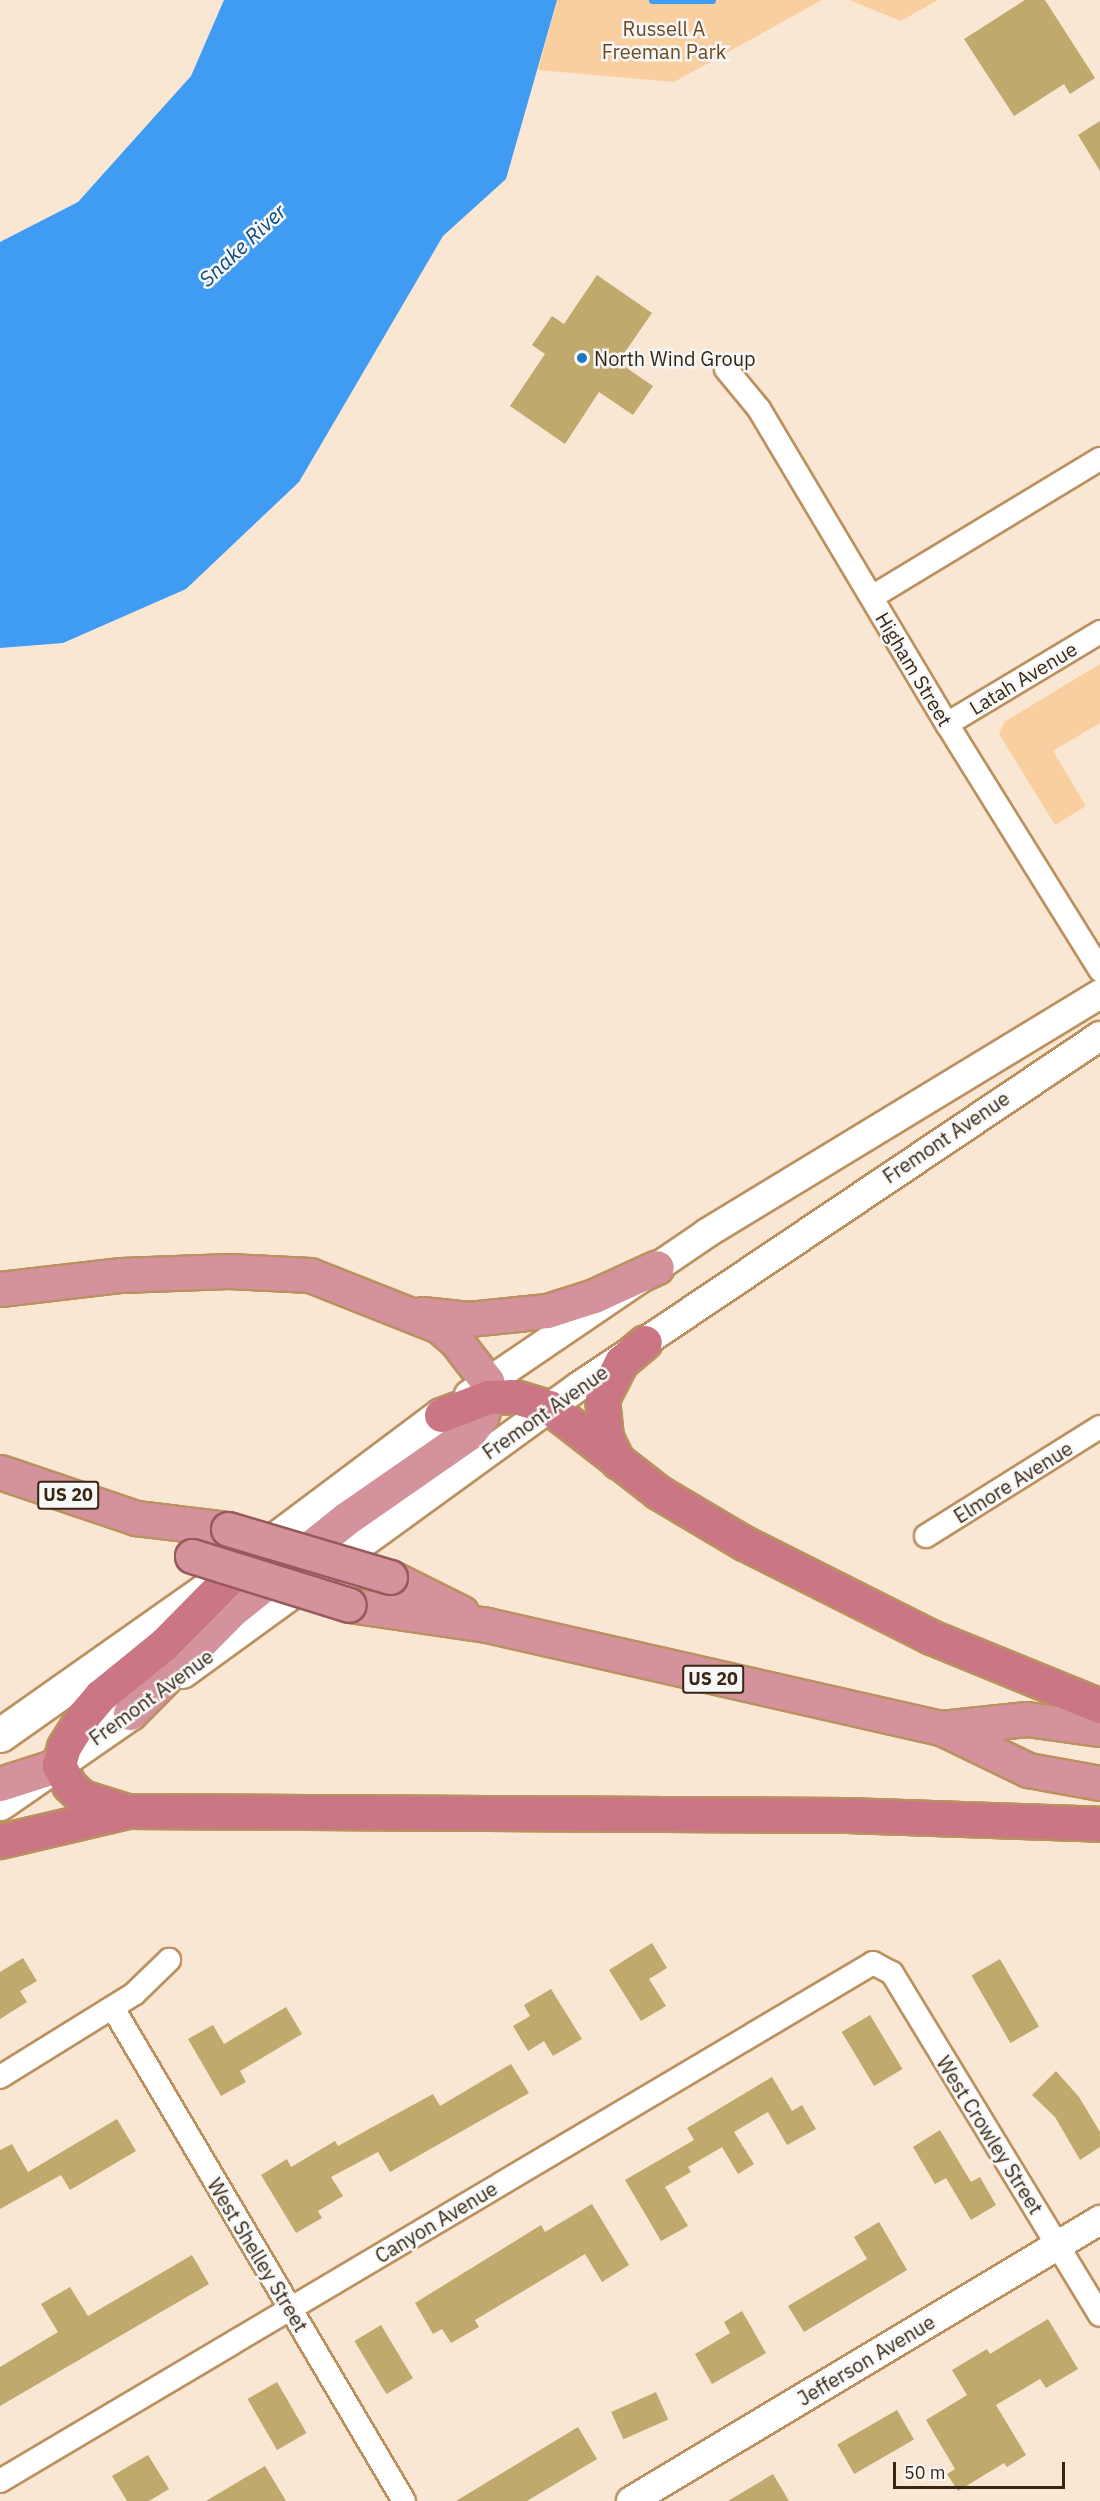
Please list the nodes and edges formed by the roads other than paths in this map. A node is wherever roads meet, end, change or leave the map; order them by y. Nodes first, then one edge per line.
1 (726, 369) dead end
2 (1100, 459) edge
3 (872, 597) junction
4 (1100, 632) edge
5 (947, 724) junction
6 (1100, 970) edge
7 (1100, 994) edge
8 (1100, 1036) edge
9 (657, 1267) junction
10 (0, 1289) edge
11 (413, 1313) junction
12 (645, 1342) junction
13 (488, 1389) junction
14 (549, 1407) junction
15 (441, 1415) joint
16 (1100, 1427) edge
17 (618, 1464) junction
18 (0, 1472) edge
19 (136, 1518) junction
20 (926, 1536) dead end
21 (242, 1565) junction
22 (487, 1625) junction
23 (1100, 1706) edge
24 (130, 1713) junction
25 (941, 1728) junction
26 (1100, 1729) edge
27 (0, 1735) edge
28 (59, 1765) junction
29 (1100, 1783) edge
30 (0, 1784) edge
31 (0, 1803) edge
32 (127, 1811) junction
33 (1100, 1824) edge
34 (0, 1841) edge
35 (169, 1960) dead end
36 (873, 1963) joint
37 (113, 2008) junction
38 (0, 2076) edge
39 (1100, 2220) edge
40 (1058, 2244) junction
41 (290, 2309) junction
42 (1100, 2315) edge
43 (0, 2481) edge
44 (404, 2501) edge
45 (632, 2501) edge

1 - 3 street, Higham Street
2 - 3 street
3 - 5 street, Higham Street
4 - 5 street, Latah Avenue
5 - 6 street, Higham Street
7 - 9 street, Fremont Avenue
8 - 12 street, Fremont Avenue
9 - 11 highway
9 - 13 street, Fremont Avenue
10 - 11 highway
11 - 13 highway
12 - 14 street, Fremont Avenue
12 - 17 highway
13 - 14 highway
13 - 15 highway
13 - 24 highway
14 - 17 highway
14 - 24 street, Fremont Avenue
15 - 21 main road
16 - 20 street, Elmore Avenue
17 - 23 highway
18 - 19 highway, US 20
19 - 22 highway, US 20, bridge
19 - 22 highway, US 20, bridge
21 - 27 main road
21 - 28 highway
22 - 25 highway, US 20
24 - 28 main road, Fremont Avenue
25 - 26 highway, US 20
25 - 29 highway, US 20
28 - 30 highway
28 - 31 main road, Fremont Avenue
28 - 32 highway
32 - 33 highway
32 - 34 highway
35 - 37 street
36 - 40 street, West Crowley Street
36 - 41 street, Canyon Avenue
37 - 38 street
37 - 41 street, West Shelley Street
39 - 40 street, Jefferson Avenue
40 - 42 street, West Crowley Street
40 - 45 street, Jefferson Avenue
41 - 43 street, Canyon Avenue
41 - 44 street, West Shelley Street

